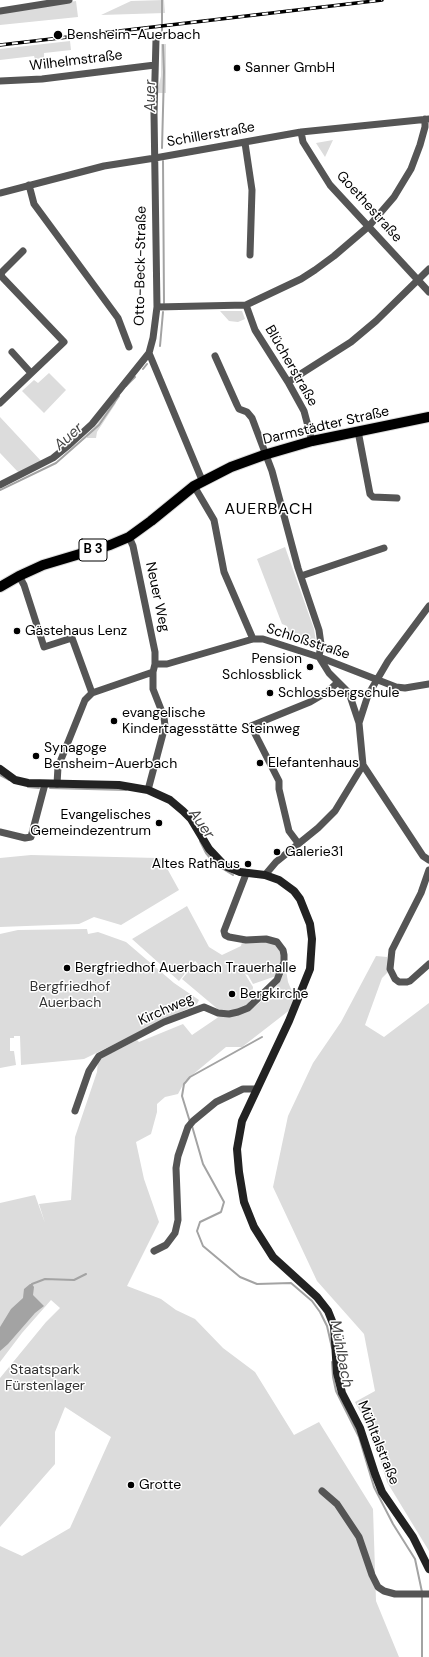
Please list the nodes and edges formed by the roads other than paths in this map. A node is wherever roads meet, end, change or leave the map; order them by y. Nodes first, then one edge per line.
1 (69, 0) edge
2 (0, 11) edge
3 (156, 40) dead end
4 (155, 65) junction
5 (0, 81) edge
6 (427, 119) edge
7 (302, 132) junction
8 (245, 143) junction
9 (155, 158) junction
10 (29, 185) junction
11 (0, 193) edge
12 (369, 226) junction
13 (23, 251) dead end
14 (250, 255) dead end
15 (429, 269) edge
16 (0, 276) edge
17 (418, 281) junction
18 (429, 292) edge
19 (246, 305) junction
20 (156, 307) junction
21 (130, 347) dead end
22 (12, 352) dead end
23 (149, 353) junction
24 (215, 356) dead end
25 (31, 373) junction
26 (288, 382) junction
27 (0, 403) edge
28 (429, 417) edge
29 (358, 431) junction
30 (312, 441) junction
31 (266, 454) junction
32 (198, 483) junction
33 (0, 485) edge
34 (397, 498) dead end
35 (129, 537) junction
36 (384, 548) dead end
37 (20, 576) junction
38 (300, 576) junction
39 (0, 587) edge
40 (429, 606) edge
41 (253, 639) junction
42 (319, 657) junction
43 (155, 664) junction
44 (153, 672) junction
45 (377, 681) junction
46 (337, 683) junction
47 (429, 684) edge
48 (92, 693) junction
49 (359, 723) junction
50 (363, 765) junction
51 (0, 770) edge
52 (44, 784) junction
53 (56, 784) junction
54 (148, 790) junction
55 (0, 832) edge
56 (298, 843) junction
57 (429, 860) edge
58 (429, 870) edge
59 (246, 874) junction
60 (265, 875) junction
61 (429, 964) edge
62 (257, 1089) junction
63 (76, 1111) dead end
64 (154, 1251) dead end
65 (322, 1491) dead end
66 (429, 1569) edge
67 (428, 1594) edge

1 - 2 street
3 - 4 street, Otto-Beck-Straße
4 - 5 street, Wilhelmstraße
4 - 9 street, Otto-Beck-Straße
6 - 7 street, Schillerstraße
6 - 12 street
7 - 8 street, Schillerstraße
7 - 12 street, Goethestraße
8 - 9 street, Schillerstraße
8 - 14 street
9 - 10 street, Schillerstraße
9 - 20 street, Otto-Beck-Straße
10 - 11 street, Schillerstraße
10 - 21 street
12 - 17 street, Goethestraße
12 - 19 street
13 - 16 street
15 - 17 street
16 - 25 street
17 - 18 street, Goethestraße
17 - 26 street
19 - 20 street
19 - 26 street, Blücherstraße
20 - 23 street, Otto-Beck-Straße
22 - 25 street
23 - 32 street
23 - 33 street
24 - 31 street
25 - 27 street
26 - 30 street, Blücherstraße
28 - 29 main road, Darmstädter Straße / B 3
29 - 30 main road, Darmstädter Straße / B 3
29 - 34 street
30 - 31 main road, Darmstädter Straße / B 3
31 - 32 main road, Darmstädter Straße / B 3
31 - 38 street
32 - 35 main road, Darmstädter Straße / B 3
32 - 41 street
35 - 37 main road, Darmstädter Straße / B 3
35 - 43 street, Neuer Weg
36 - 38 street
37 - 39 main road, Darmstädter Straße / B 3
37 - 48 street
38 - 42 street
40 - 45 street
41 - 42 street, Schloßstraße
41 - 43 street, Schloßstraße
42 - 45 street, Schloßstraße
42 - 46 street
43 - 44 street
44 - 48 street
44 - 54 street
45 - 47 street, Schloßstraße
45 - 49 street
46 - 49 street
46 - 56 street
48 - 53 street
49 - 50 street
50 - 56 street
50 - 57 street
51 - 52 main road
52 - 53 main road
52 - 55 street
53 - 54 main road
54 - 59 main road
56 - 60 street
58 - 61 street
59 - 60 main road
59 - 63 street, Kirchweg
60 - 62 main road, Mühltalstraße
62 - 64 street
62 - 66 main road, Mühltalstraße
65 - 67 street

